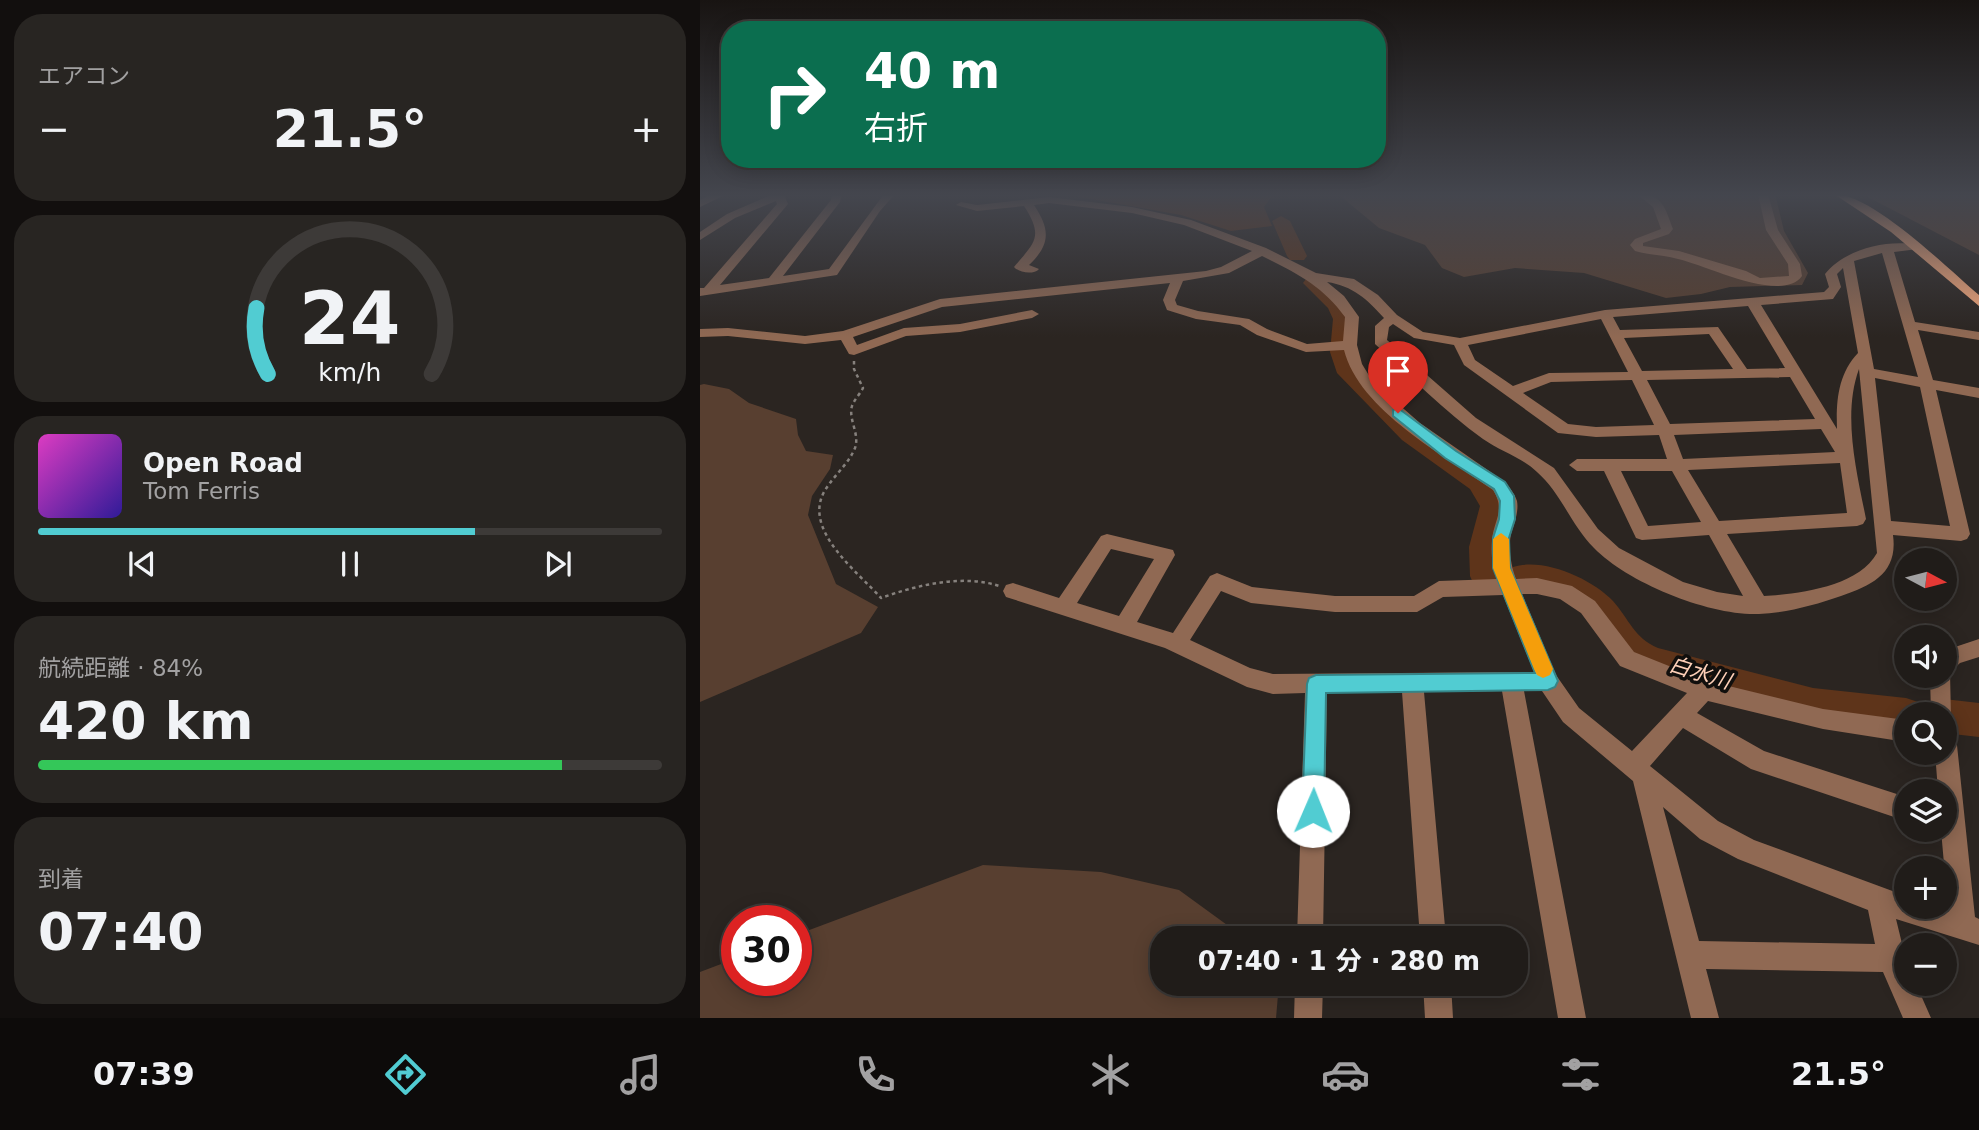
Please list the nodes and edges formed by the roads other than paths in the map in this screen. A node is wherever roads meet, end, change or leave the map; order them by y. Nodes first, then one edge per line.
1 (749, 242) edge
2 (803, 242) edge
3 (854, 242) edge
4 (1042, 242) edge
5 (1237, 242) edge
6 (1639, 242) edge
7 (1779, 242) edge
8 (1907, 242) edge
9 (1914, 247) junction
10 (1887, 249) junction
11 (1262, 251) junction
12 (1848, 261) junction
13 (1033, 269) dead end
14 (1313, 276) junction
15 (1178, 278) junction
16 (772, 281) junction
17 (704, 291) edge
18 (1752, 302) junction
19 (1979, 302) edge
20 (1032, 314) dead end
21 (1605, 314) junction
22 (1392, 318) junction
23 (1910, 325) junction
24 (700, 333) edge
25 (1615, 334) junction
26 (845, 335) junction
27 (1979, 336) edge
28 (1460, 342) junction
29 (1350, 345) junction
30 (1865, 354) junction
31 (1794, 372) junction
32 (1867, 372) junction
33 (1743, 373) junction
34 (1637, 376) junction
35 (1927, 384) junction
36 (1512, 392) junction
37 (1979, 393) edge
38 (1825, 424) junction
39 (1665, 430) junction
40 (1846, 457) junction
41 (1577, 465) dead end
42 (1610, 465) junction
43 (1677, 465) junction
44 (1883, 527) junction
45 (1713, 530) junction
46 (1509, 585) junction
47 (1013, 591) road end
48 (1759, 606) junction
49 (1064, 607) junction
50 (1124, 626) junction
51 (1177, 644) junction
52 (1979, 648) edge
53 (1957, 655) edge
54 (1511, 680) junction
55 (1548, 681) junction
56 (1412, 682) junction
57 (1316, 684) junction
58 (1704, 690) junction
59 (1681, 715) junction
60 (1894, 728) edge
61 (1638, 772) junction
62 (1894, 806) edge
63 (1953, 842) edge
64 (1879, 901) junction
65 (1310, 926) edge
66 (1432, 926) edge
67 (1971, 930) edge
68 (1689, 955) junction
69 (1891, 958) junction
70 (1309, 996) edge
71 (1438, 996) edge
72 (1308, 1018) edge
73 (1439, 1018) edge
74 (1572, 1018) edge
75 (1705, 1018) edge
76 (1917, 1018) edge

1 - 17 street
2 - 16 street
3 - 16 street
4 - 13 street
5 - 11 street
6 - 7 street
8 - 9 main road
9 - 10 street
9 - 19 main road
10 - 12 street
10 - 23 street
11 - 14 street
11 - 15 street
12 - 18 street
12 - 30 street
14 - 22 street
14 - 29 street
15 - 26 street
15 - 29 street
16 - 17 street
18 - 21 street
18 - 31 street
20 - 26 street
21 - 25 street
21 - 28 street
22 - 28 street
22 - 48 street
23 - 27 street
23 - 35 street
24 - 26 street
25 - 33 street
25 - 34 street
28 - 36 street
29 - 46 street
30 - 32 street
30 - 40 street
31 - 33 street
31 - 38 street
32 - 35 street
32 - 44 street
33 - 34 street
34 - 36 street
34 - 39 street
35 - 37 street
35 - 44 street
36 - 39 street
38 - 39 street
38 - 40 street
39 - 43 street
40 - 43 street
40 - 45 street
41 - 42 street
42 - 43 street
42 - 45 street
43 - 45 street
44 - 48 street
45 - 48 street
46 - 51 street
46 - 55 street
46 - 58 street
47 - 49 street
49 - 50 street
49 - 50 street
50 - 51 street
51 - 57 street
52 - 53 street
54 - 55 street
54 - 56 street
54 - 74 street
55 - 61 street
56 - 57 street
56 - 66 street
57 - 65 street
58 - 59 street
58 - 60 street
59 - 61 street
59 - 62 street
61 - 64 street
61 - 68 street
63 - 67 street
64 - 67 street
64 - 69 street
68 - 69 street
68 - 75 street
69 - 76 street
70 - 72 street
71 - 73 street

